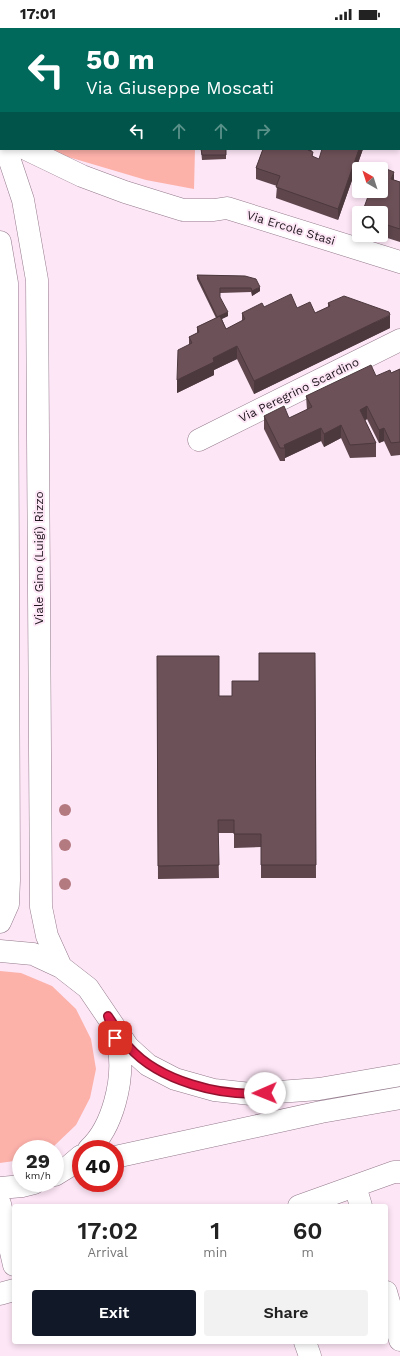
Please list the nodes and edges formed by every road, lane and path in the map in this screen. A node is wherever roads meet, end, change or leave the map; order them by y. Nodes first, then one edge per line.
1 (6, 150) edge
2 (28, 150) dead end
3 (0, 242) edge
4 (400, 262) edge
5 (400, 340) edge
6 (199, 440) dead end
7 (0, 922) edge
8 (0, 951) edge
9 (61, 967) junction
10 (108, 1016) junction
11 (400, 1075) edge
12 (400, 1098) edge
13 (96, 1140) edge
14 (124, 1155) edge
15 (400, 1172) edge
16 (12, 1187) edge
17 (0, 1188) edge
18 (358, 1196) edge
19 (0, 1204) edge
20 (311, 1204) edge
21 (12, 1256) edge
22 (12, 1291) edge
23 (0, 1294) edge
24 (388, 1299) edge
25 (400, 1340) edge
26 (306, 1344) edge
27 (310, 1356) edge

1 - 9 street, Viale Gino (Luigi) Rizzo
2 - 4 street, Via Ercole Stasi
3 - 7 street
5 - 6 street, Via Peregrino Scardino
8 - 9 street
9 - 10 street
10 - 11 street
10 - 13 street
12 - 14 street
15 - 18 street
16 - 17 street
18 - 20 street
19 - 21 street
22 - 23 street
24 - 25 street
26 - 27 street

